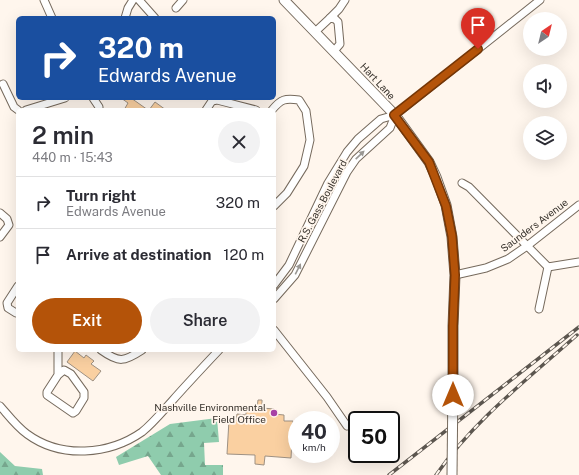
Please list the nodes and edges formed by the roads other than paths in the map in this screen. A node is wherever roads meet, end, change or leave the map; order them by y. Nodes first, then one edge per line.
1 (44, 0) edge
2 (133, 0) edge
3 (139, 0) edge
4 (183, 0) edge
5 (284, 0) edge
6 (345, 0) edge
7 (540, 0) edge
8 (176, 8) dead end
9 (51, 16) edge
10 (126, 16) edge
11 (153, 16) edge
12 (330, 18) junction
13 (315, 32) junction
14 (334, 51) junction
15 (3, 84) dead end
16 (59, 100) edge
17 (217, 100) edge
18 (217, 100) edge
19 (16, 108) edge
20 (33, 108) edge
21 (208, 108) edge
22 (248, 108) edge
23 (274, 108) edge
24 (394, 115) junction
25 (462, 183) dead end
26 (276, 204) edge
27 (579, 205) edge
28 (0, 213) edge
29 (0, 237) edge
30 (527, 246) junction
31 (579, 262) edge
32 (548, 267) junction
33 (455, 275) junction
34 (276, 282) edge
35 (16, 289) edge
36 (276, 298) edge
37 (539, 309) dead end
38 (16, 313) edge
39 (276, 333) edge
40 (58, 352) edge
41 (104, 352) edge
42 (139, 352) edge
43 (217, 352) edge
44 (58, 375) junction
45 (0, 406) edge
46 (347, 426) dead end
47 (452, 475) edge

1 - 9 street
2 - 10 street
3 - 11 street
4 - 8 street
5 - 13 main road, Hart Lane
6 - 12 street
7 - 24 street
12 - 13 street
12 - 14 street
13 - 14 main road, Hart Lane
14 - 24 main road, Hart Lane
15 - 19 street
16 - 20 street
17 - 22 street
18 - 21 street
23 - 26 street
24 - 33 main road, Hart Lane
24 - 34 street, R.S. Gass Boulevard
36 -> 24 street, R.S. Gass Boulevard
25 - 30 street
27 - 30 street, Saunders Avenue
28 - 29 street
30 - 32 street
30 - 33 street, Saunders Avenue
31 - 32 street
32 - 37 street
33 - 47 main road, Hart Lane, bridge
35 - 38 street
39 - 46 street
40 - 44 street
41 - 42 street
43 - 45 street
44 - 44 street

